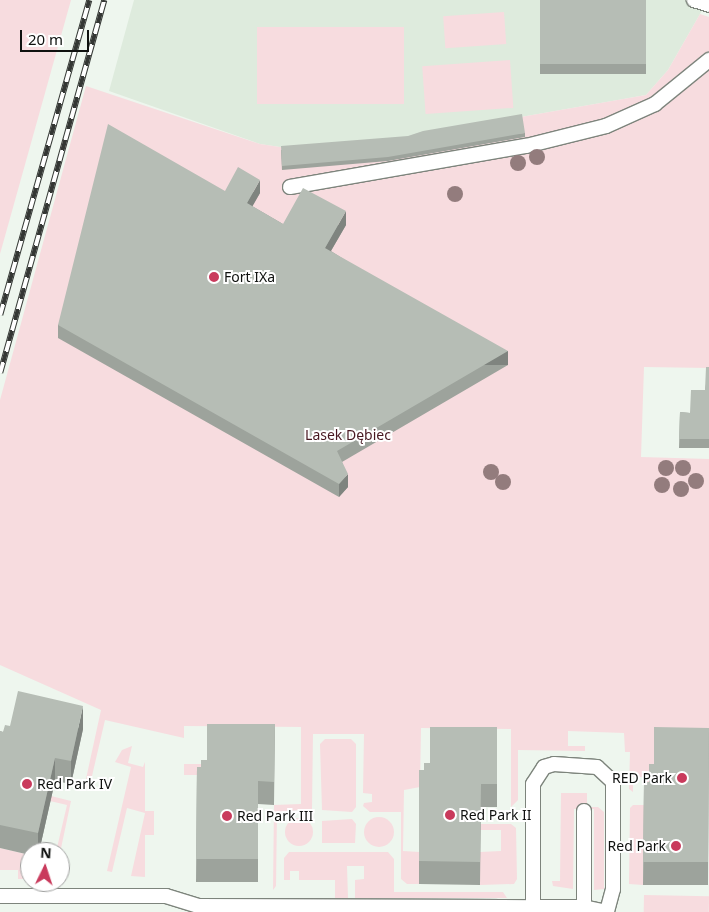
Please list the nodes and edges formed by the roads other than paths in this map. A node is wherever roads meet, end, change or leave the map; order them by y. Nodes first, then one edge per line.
1 (694, 0) edge
2 (709, 5) edge
3 (709, 60) edge
4 (290, 187) dead end
5 (584, 811) dead end
6 (0, 896) edge
7 (533, 907) junction
8 (584, 907) junction
9 (607, 912) edge

1 - 2 lane
3 - 4 lane
5 - 8 lane
6 - 7 lane
7 - 8 lane
7 - 9 lane
8 - 9 lane

